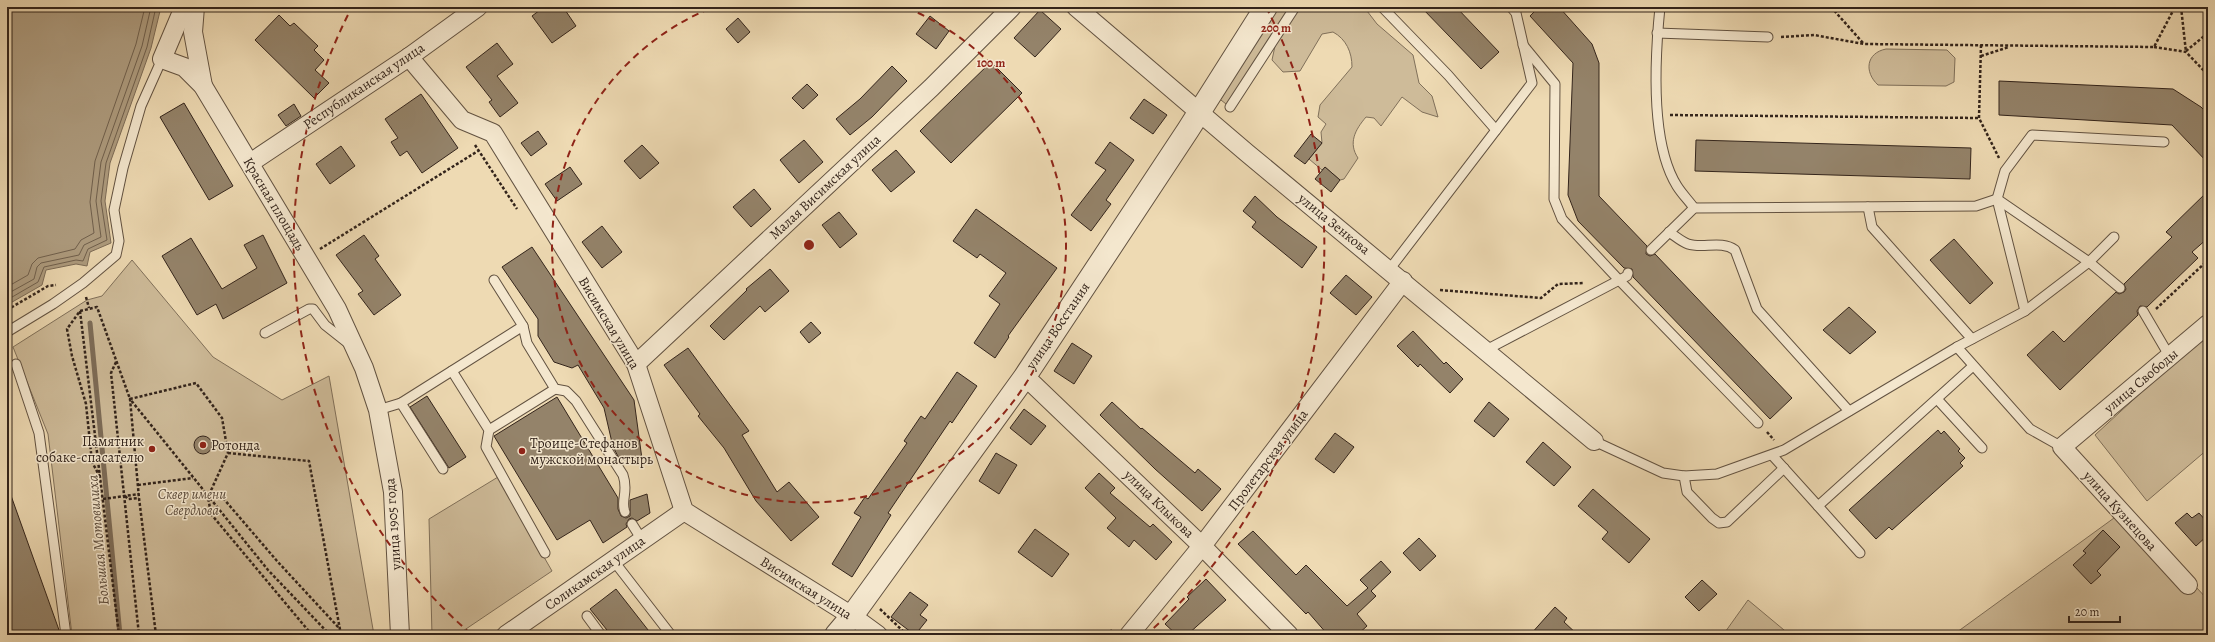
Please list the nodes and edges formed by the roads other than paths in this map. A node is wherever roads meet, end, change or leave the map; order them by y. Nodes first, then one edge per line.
1 (184, 7) edge
2 (195, 7) edge
3 (478, 7) edge
4 (1012, 7) edge
5 (1076, 7) edge
6 (1266, 7) edge
7 (1295, 7) edge
8 (1511, 7) edge
9 (1660, 7) edge
10 (1383, 8) dead end
11 (1657, 33) junction
12 (1768, 37) road end
13 (1523, 45) junction
14 (409, 57) junction
15 (162, 59) junction
16 (203, 86) junction
17 (1230, 107) dead end
18 (1199, 111) junction
19 (1496, 130) junction
20 (2164, 142) dead end
21 (250, 164) junction
22 (1997, 200) junction
23 (1868, 207) junction
24 (1694, 208) junction
25 (1669, 232) junction
26 (2114, 237) dead end
27 (1651, 250) dead end
28 (2089, 262) junction
29 (1628, 273) dead end
30 (1396, 275) junction
31 (494, 280) dead end
32 (1619, 280) junction
33 (2120, 288) dead end
34 (2025, 311) junction
35 (2145, 314) road end
36 (2208, 324) edge
37 (523, 326) junction
38 (7, 332) edge
39 (265, 333) dead end
40 (1972, 339) junction
41 (354, 347) junction
42 (1957, 347) junction
43 (1486, 350) junction
44 (2170, 357) junction
45 (16, 364) dead end
46 (636, 364) junction
47 (1974, 366) junction
48 (364, 368) joint
49 (452, 371) junction
50 (1024, 378) junction
51 (556, 389) junction
52 (1938, 399) junction
53 (401, 403) junction
54 (378, 410) junction
55 (1849, 411) junction
56 (1758, 423) road end
57 (490, 430) junction
58 (1594, 441) joint
59 (2068, 443) junction
60 (1982, 448) dead end
61 (1772, 454) junction
62 (1784, 468) junction
63 (442, 469) dead end
64 (1684, 476) junction
65 (1818, 506) junction
66 (684, 511) junction
67 (625, 512) dead end
68 (632, 524) dead end
69 (642, 540) junction
70 (1202, 546) junction
71 (545, 553) dead end
72 (1860, 553) dead end
73 (613, 560) junction
74 (2188, 585) dead end
75 (587, 616) dead end
76 (852, 616) junction
77 (66, 635) edge
78 (400, 635) edge
79 (506, 635) edge
80 (601, 635) edge
81 (672, 635) edge
82 (836, 635) edge
83 (878, 635) edge
84 (1129, 635) edge
85 (1289, 635) edge

1 - 15 street
2 - 16 street
3 - 14 street, Республиканская улица
4 - 46 street, Малая Висимская улица
5 - 18 street, улица Зенкова
6 - 18 street, улица Восстания
7 - 17 lane
8 - 13 lane
9 - 11 lane
10 - 19 lane
11 - 12 lane
11 - 24 lane
13 - 19 lane
13 - 32 lane
14 - 21 street, Республиканская улица
14 - 46 street, Висимская улица
15 - 16 street, Красная площадь
15 - 38 lane
16 - 21 street, Красная площадь
18 - 30 street, улица Зенкова
18 - 50 street, улица Восстания
19 - 30 lane
20 - 22 lane
21 - 41 street, Красная площадь
22 - 23 lane
22 - 28 lane
22 - 34 lane
23 - 24 lane
23 - 40 lane
24 - 25 lane
25 - 27 lane
25 - 55 lane
26 - 28 lane
28 - 33 lane
28 - 34 lane
29 - 32 lane
30 - 43 street, улица Зенкова
30 - 70 street, Пролетарская улица
31 - 37 lane
32 - 43 lane
32 - 56 lane
34 - 40 lane
35 - 44 lane
36 - 44 street, улица Свободы
37 - 49 lane
37 - 51 lane
39 - 41 lane
40 - 42 lane
41 - 48 street, Красная площадь
42 - 47 lane
42 - 55 lane
43 - 58 street, улица Зенкова
44 - 59 street, улица Свободы
45 - 77 lane
46 - 66 street, Висимская улица
47 - 52 lane
47 - 59 lane
48 - 54 street, улица 1905 года
49 - 53 lane
49 - 57 lane
50 - 70 street, улица Клыкова
50 - 76 street, улица Восстания
51 - 57 lane
51 - 67 lane
52 - 60 lane
52 - 65 lane
53 - 54 lane
53 - 63 lane
54 - 78 street, улица 1905 года
55 - 61 lane
57 - 71 lane
58 - 64 lane
59 - 74 street, улица Кузнецова
61 - 62 lane
61 - 64 lane
62 - 64 lane
62 - 65 lane
65 - 72 lane
66 - 69 street, Соликамская улица
66 - 76 street, Висимская улица
68 - 69 lane
69 - 73 street, Соликамская улица
70 - 84 street, Пролетарская улица
70 - 85 street, улица Клыкова
73 - 79 street, Соликамская улица
73 - 81 lane
75 - 80 lane
76 - 82 street, улица Восстания
76 - 83 street, Висимская улица

